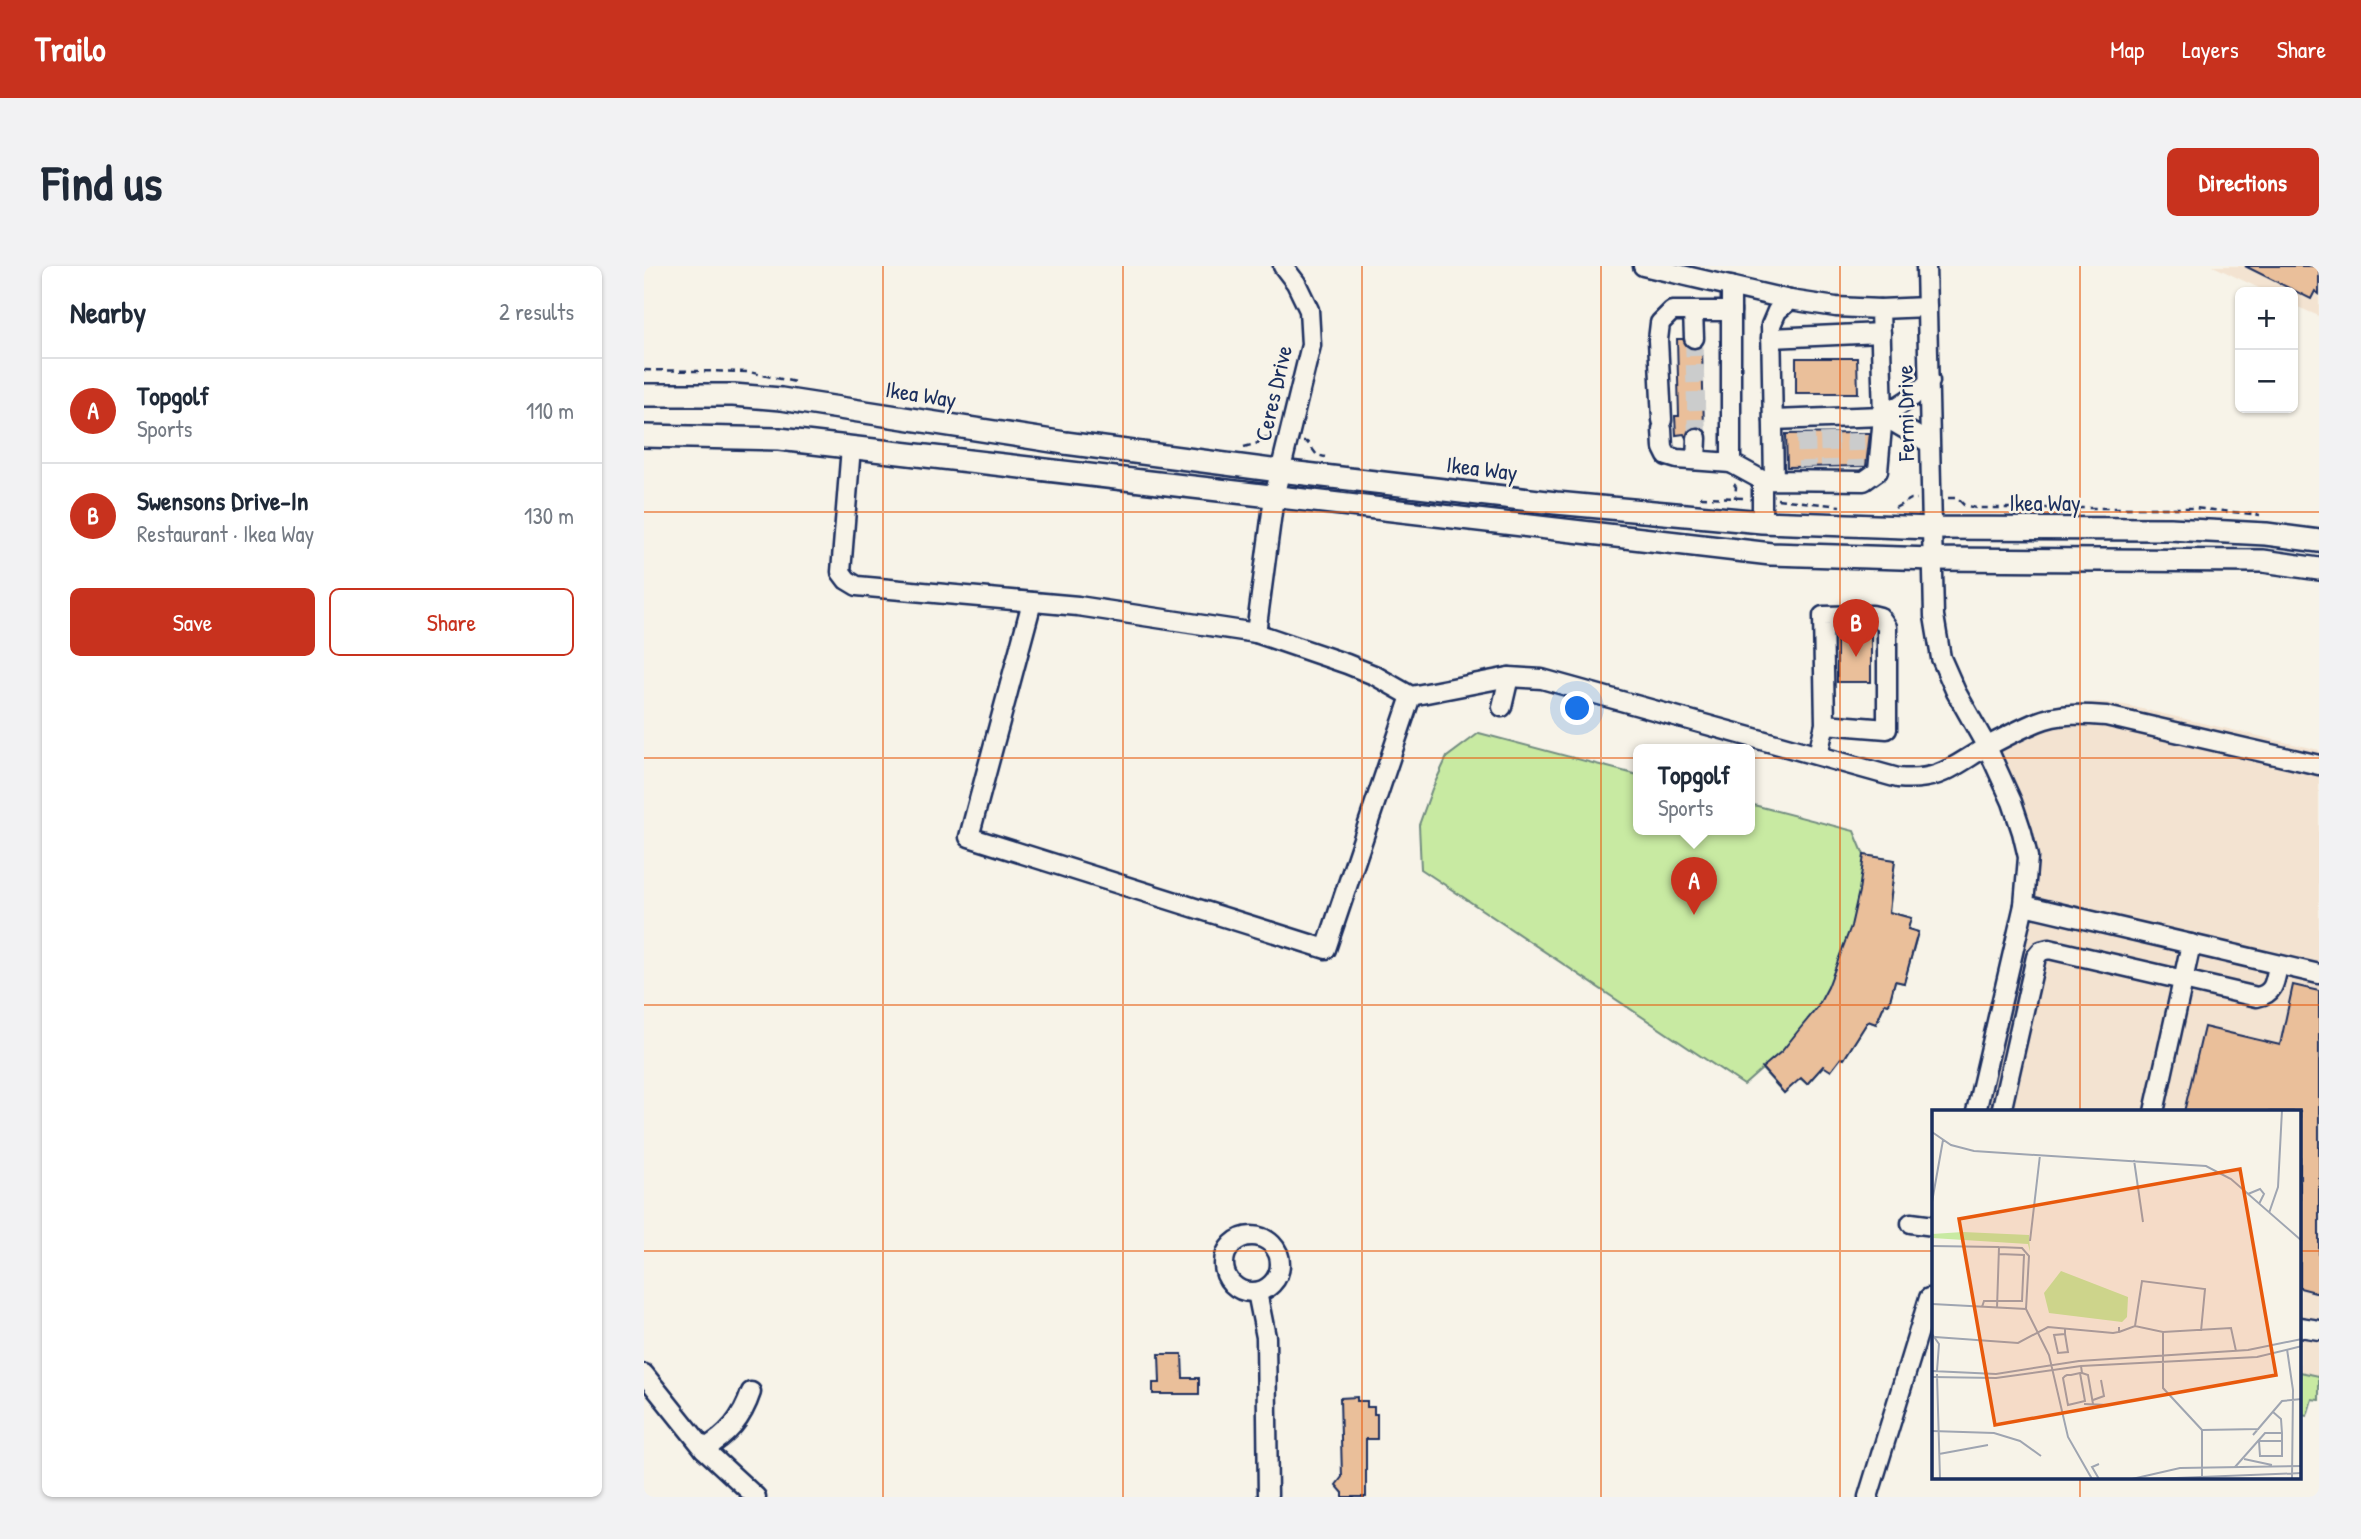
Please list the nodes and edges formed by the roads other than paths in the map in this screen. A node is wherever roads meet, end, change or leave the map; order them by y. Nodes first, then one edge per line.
1 (1283, 266) edge
2 (1643, 266) edge
3 (1926, 266) edge
4 (1731, 286) junction
5 (1790, 300) junction
6 (1927, 307) junction
7 (1880, 309) junction
8 (1693, 311) junction
9 (1731, 311) junction
10 (1881, 334) junction
11 (1694, 338) tunnel mouth
12 (1771, 338) junction
13 (1930, 381) junction
14 (644, 395) edge
15 (1883, 416) junction
16 (1773, 420) junction
17 (644, 436) edge
18 (1696, 438) tunnel mouth
19 (1929, 443) junction
20 (851, 447) junction
21 (1696, 460) junction
22 (1731, 463) junction
23 (1280, 471) junction
24 (1766, 486) junction
25 (1274, 497) junction
26 (1762, 522) junction
27 (1932, 528) junction
28 (2319, 541) edge
29 (1933, 559) junction
30 (2319, 569) edge
31 (1032, 602) junction
32 (1256, 633) junction
33 (1508, 677) junction
34 (1411, 696) junction
35 (1502, 707) dead end
36 (1825, 724) junction
37 (1752, 743) edge
38 (1987, 747) junction
39 (1818, 754) junction
40 (2319, 765) edge
41 (2024, 905) junction
42 (2191, 944) junction
43 (2278, 965) junction
44 (2319, 974) edge
45 (2184, 980) junction
46 (1976, 1110) edge
47 (2001, 1110) edge
48 (2154, 1110) edge
49 (1911, 1223) dead end
50 (1932, 1226) edge
51 (1256, 1292) dead end
52 (1929, 1298) dead end
53 (644, 1374) edge
54 (751, 1392) dead end
55 (704, 1449) junction
56 (755, 1497) edge
57 (1268, 1497) edge
58 (1868, 1497) edge

1 - 23 street, Ceres Drive
2 - 4 street
3 - 6 street, Fermi Drive
4 - 5 street
4 - 9 street
5 - 7 street
5 - 12 street
6 - 7 street
6 - 13 street, Fermi Drive
7 - 10 street
8 - 9 street
8 - 11 street
8 - 21 street
9 - 22 street
10 - 12 street
10 - 15 street
12 - 16 street
13 - 15 street
13 - 19 street, Fermi Drive
14 - 23 main road, Ikea Way
15 - 16 street
15 - 19 street
15 - 24 street
16 - 24 street
17 - 20 main road
18 - 21 street
19 - 27 street, Fermi Drive
20 - 25 main road
20 - 31 street
21 - 22 street
22 - 24 street
23 - 25 street, Ceres Drive
23 - 26 main road, Ikea Way
24 - 26 street
25 - 29 main road
25 - 32 street, Ceres Drive
26 - 27 main road, Ikea Way
27 - 28 main road, Ikea Way
27 - 29 street, Fermi Drive
29 - 30 main road
29 - 38 street, Fermi Drive
31 - 32 street
31 - 34 street
32 - 34 street
33 - 34 street
33 - 35 street
33 - 37 street
36 - 36 street
36 - 39 street
37 - 39 street
38 - 39 street
38 - 40 street
38 - 41 street, Fermi Drive
41 - 42 street
41 - 46 street, Fermi Drive
42 - 43 street
42 - 45 street
43 - 44 street
43 - 45 street
45 - 47 street
45 - 48 street
49 - 50 street
51 - 57 street
52 - 58 street
53 - 55 street
54 - 55 street
55 - 56 street

